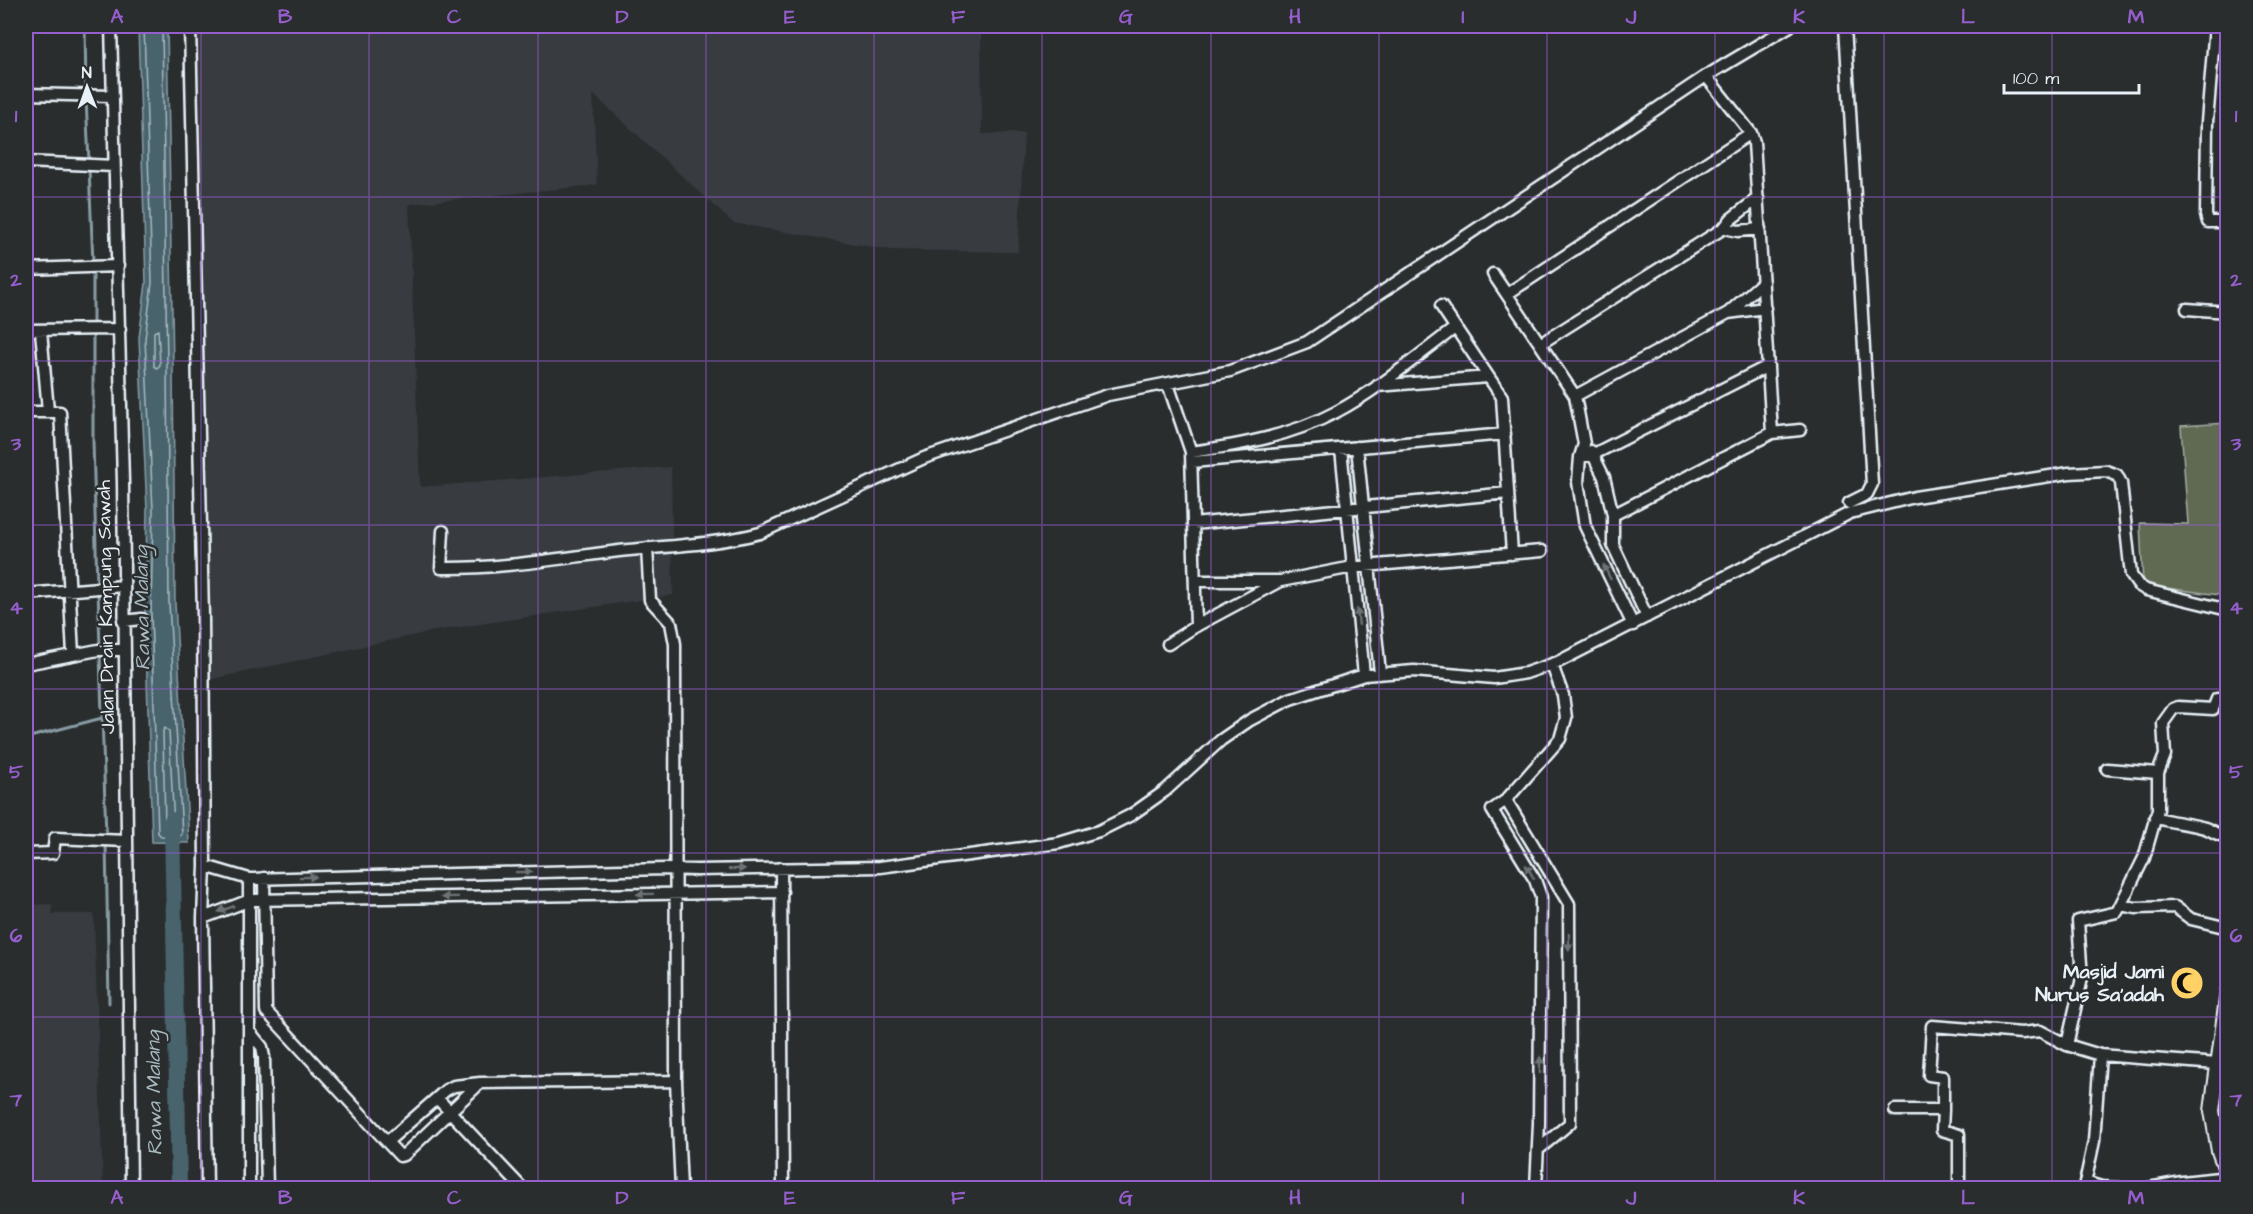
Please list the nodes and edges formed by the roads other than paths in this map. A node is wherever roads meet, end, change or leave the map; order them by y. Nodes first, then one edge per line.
1 (111, 26) edge
2 (190, 26) edge
3 (1790, 26) edge
4 (1845, 26) edge
5 (2215, 26) edge
6 (1706, 76) junction
7 (26, 94) edge
8 (112, 96) junction
9 (1750, 133) junction
10 (26, 162) edge
11 (114, 166) junction
12 (1758, 198) junction
13 (2228, 222) edge
14 (1724, 228) junction
15 (1760, 229) junction
16 (112, 266) junction
17 (26, 269) edge
18 (1493, 274) dead end
19 (1763, 282) junction
20 (1507, 294) junction
21 (1441, 306) dead end
22 (1765, 308) junction
23 (2187, 309) dead end
24 (2228, 312) edge
25 (1728, 313) junction
26 (1455, 328) junction
27 (115, 329) junction
28 (26, 330) edge
29 (41, 332) junction
30 (1540, 344) junction
31 (1768, 366) junction
32 (1488, 377) junction
33 (1168, 384) junction
34 (1377, 386) junction
35 (1575, 396) junction
36 (48, 411) junction
37 (26, 412) edge
38 (1800, 430) dead end
39 (1772, 433) junction
40 (1505, 434) junction
41 (1584, 444) junction
42 (1357, 447) junction
43 (1341, 449) junction
44 (1594, 454) junction
45 (1191, 457) junction
46 (1580, 457) junction
47 (1508, 493) junction
48 (1849, 503) dead end
49 (1363, 507) junction
50 (1347, 508) junction
51 (1613, 515) junction
52 (1193, 524) junction
53 (443, 531) dead end
54 (1613, 545) junction
55 (646, 548) junction
56 (1542, 551) dead end
57 (1597, 553) junction
58 (1512, 554) junction
59 (1369, 566) junction
60 (1353, 567) junction
61 (1195, 581) junction
62 (1281, 581) junction
63 (123, 586) junction
64 (69, 589) junction
65 (26, 594) edge
66 (2228, 610) edge
67 (1647, 617) junction
68 (142, 619) dead end
69 (123, 621) junction
70 (1633, 625) junction
71 (1196, 626) junction
72 (1168, 644) dead end
73 (123, 650) junction
74 (73, 654) junction
75 (26, 664) edge
76 (1552, 665) junction
77 (1380, 673) junction
78 (1364, 675) junction
79 (2228, 699) edge
80 (2107, 769) dead end
81 (2158, 773) junction
82 (1506, 800) junction
83 (2155, 817) junction
84 (2228, 837) edge
85 (126, 841) junction
86 (26, 854) edge
87 (205, 866) junction
88 (779, 868) junction
89 (676, 869) junction
90 (264, 878) junction
91 (249, 879) junction
92 (1558, 886) junction
93 (780, 893) junction
94 (676, 894) junction
95 (1541, 897) junction
96 (250, 900) junction
97 (264, 900) junction
98 (2120, 907) junction
99 (203, 918) junction
100 (2228, 928) edge
101 (2228, 991) edge
102 (249, 1031) junction
103 (2067, 1046) junction
104 (2100, 1055) junction
105 (2217, 1064) junction
106 (676, 1081) junction
107 (480, 1083) junction
108 (437, 1098) junction
109 (1894, 1110) dead end
110 (1943, 1110) junction
111 (450, 1111) junction
112 (388, 1141) junction
113 (1539, 1149) junction
114 (2223, 1151) edge
115 (2228, 1176) edge
116 (2084, 1185) edge
117 (131, 1188) edge
118 (207, 1188) edge
119 (249, 1188) edge
120 (267, 1188) edge
121 (522, 1188) edge
122 (681, 1188) edge
123 (783, 1188) edge
124 (1536, 1188) edge
125 (1959, 1188) edge
126 (2120, 1188) edge
127 (2157, 1188) edge

1 - 8 street, Jalan Drain Kampung Sawah
2 - 87 street
3 - 6 street
4 - 48 street
5 - 13 street
6 - 9 street
6 - 33 street
7 - 8 street
8 - 11 street, Jalan Drain Kampung Sawah
9 - 12 street
9 - 20 street
10 - 11 street
11 - 16 street, Jalan Drain Kampung Sawah
12 - 14 street
12 - 15 street
14 - 15 street
14 - 30 street
15 - 19 street
16 - 17 street
16 - 27 street, Jalan Drain Kampung Sawah
18 - 20 street
19 - 22 street
19 - 25 street
20 - 30 street
21 - 26 street
22 - 25 street
22 - 31 street
23 - 24 street
25 - 35 street
26 - 32 street
26 - 34 street
27 - 29 street
27 - 63 street, Jalan Drain Kampung Sawah
28 - 29 street
29 - 36 street
30 - 35 street
31 - 39 street
31 - 44 street
32 - 34 street
32 - 40 street
33 - 45 street
33 - 55 street
34 - 45 street
35 - 41 street
36 - 37 street
36 - 64 street
38 - 39 street
39 - 51 street
40 - 42 street
40 - 47 street
41 - 44 street
41 - 46 street
42 - 43 street
42 - 49 street
43 - 45 street
43 - 50 street
44 - 46 street
44 - 51 street
45 - 52 street
46 - 57 street
47 - 49 street
47 - 58 street
49 - 50 street
49 - 59 street
50 - 52 street
50 - 60 street
51 - 54 street
52 - 61 street
53 - 55 street
54 - 57 street
54 - 67 street
55 - 89 street
56 - 58 street
70 -> 57 street
58 - 59 street
59 - 60 street
59 - 77 street
60 - 62 street
78 -> 60 street
61 - 62 street
61 - 71 street
62 - 71 street
63 - 64 street
63 - 69 street, Jalan Drain Kampung Sawah
64 - 65 street
64 - 74 street
66 - 67 street
67 - 70 street
68 - 69 street
69 - 73 street, Jalan Drain Kampung Sawah
70 - 76 street
71 - 72 street
73 - 74 street
73 - 85 street, Jalan Drain Kampung Sawah
74 - 75 street
76 - 77 street
76 - 82 street
77 - 78 street
78 - 88 street
79 - 81 street
80 - 81 street
81 - 83 street
82 - 92 street
95 -> 82 street
83 - 84 street
83 - 98 street
85 - 86 street
85 - 117 street, Jalan Drain Kampung Sawah
87 - 91 street
87 - 99 street
89 -> 88 street
88 - 93 street
90 -> 89 street
89 - 94 street
90 - 91 street
90 - 97 street
91 - 96 street
92 - 95 street
92 -> 113 street
93 - 94 street
93 - 123 street
94 -> 97 street
94 - 106 street
113 -> 95 street
96 - 97 street
96 -> 99 street
96 - 102 street
97 - 112 street
98 - 100 street
98 - 103 street
99 - 118 street
101 - 105 street
102 - 119 street
102 - 120 street
103 - 104 street
103 - 110 street
104 - 105 street
104 - 116 street
105 - 114 street
106 - 107 street
106 - 122 street
107 - 108 street
107 - 111 street
108 - 111 street
108 - 112 street
109 - 110 street
110 - 125 street
111 - 112 street
111 - 121 street
113 - 124 street
114 - 115 street
115 - 127 street
116 - 126 street

